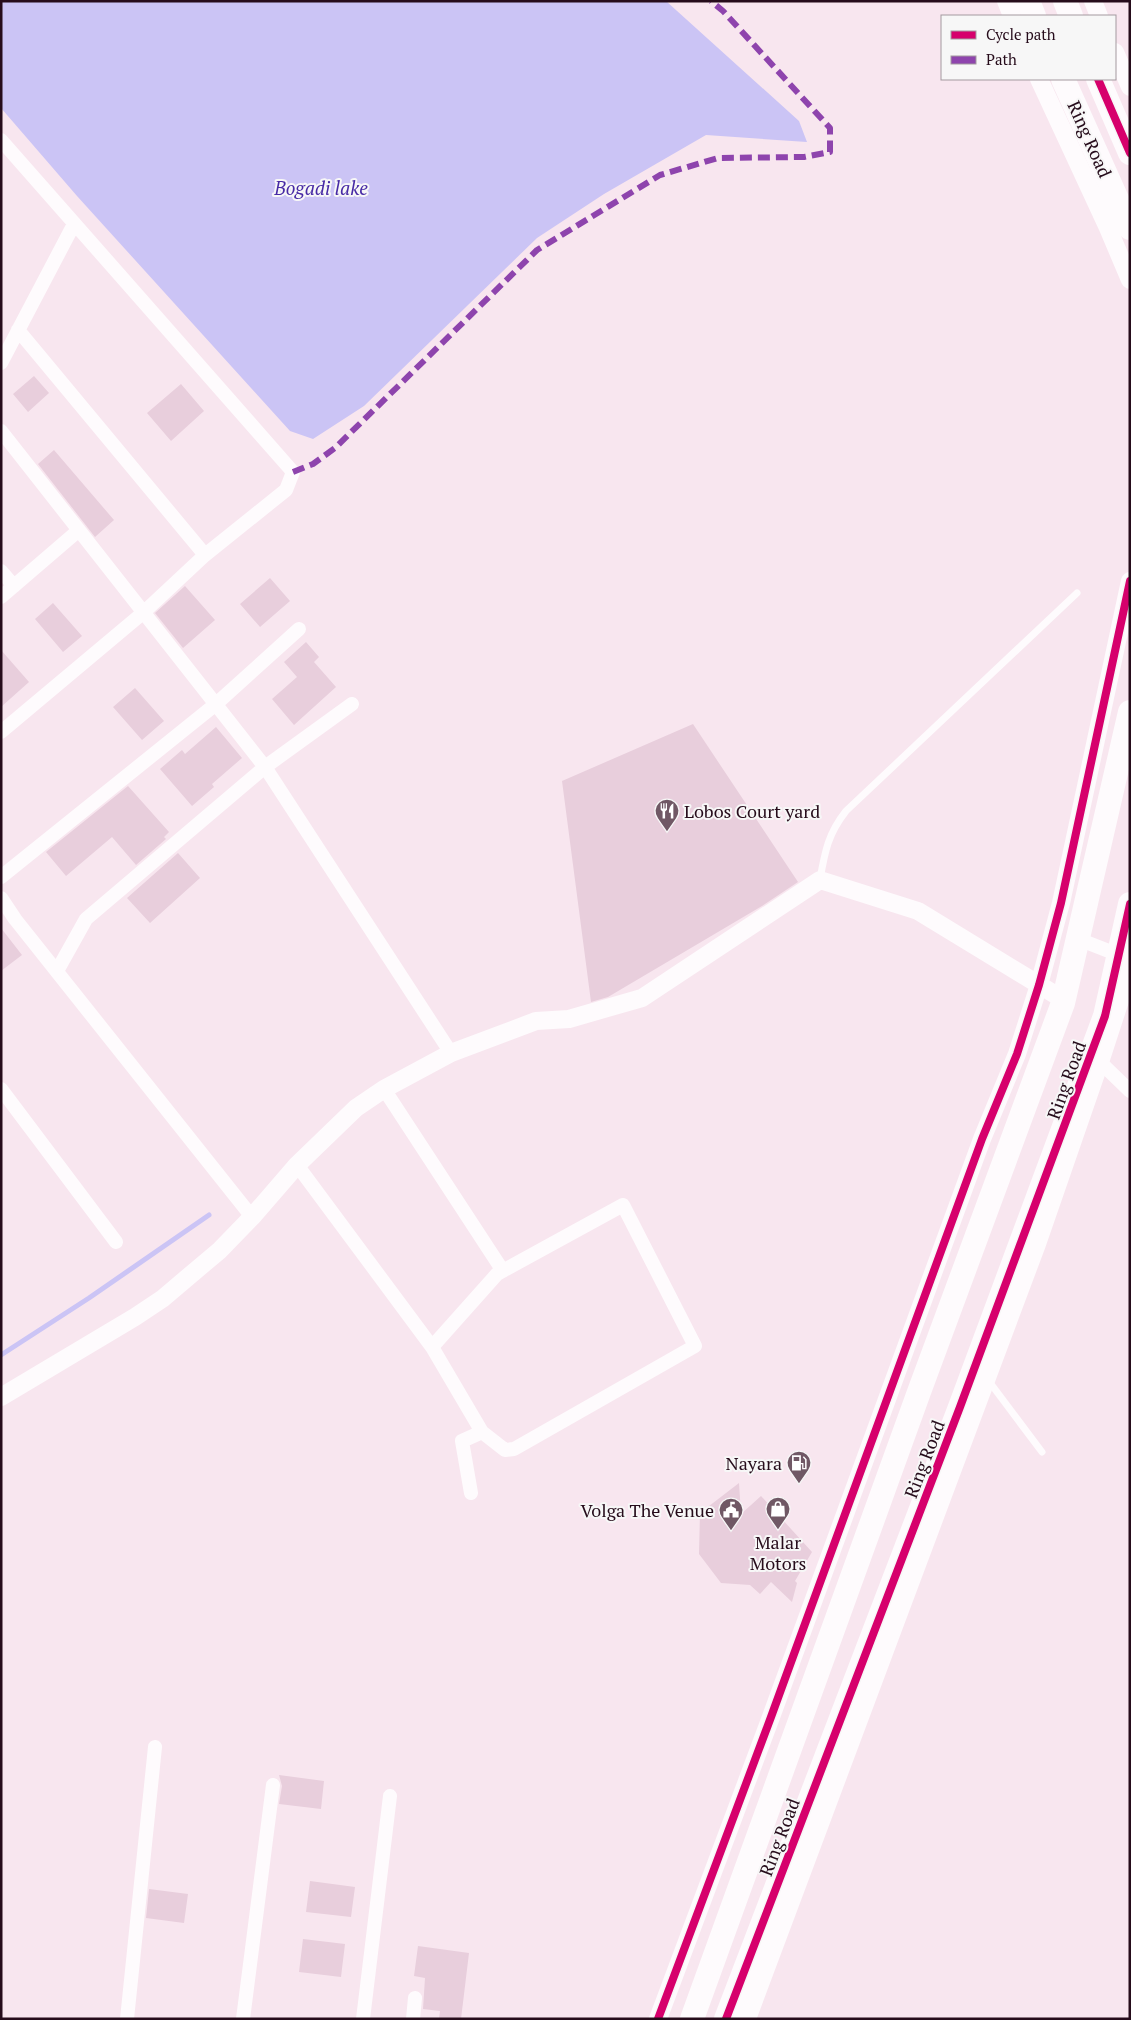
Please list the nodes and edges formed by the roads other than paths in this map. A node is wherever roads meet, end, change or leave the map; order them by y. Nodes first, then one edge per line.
1 (1006, 1) edge
2 (1028, 1) edge
3 (1065, 1) edge
4 (1093, 1) edge
5 (1012, 15) edge
6 (1034, 15) edge
7 (1071, 15) edge
8 (1099, 15) edge
9 (1116, 54) edge
10 (1039, 80) edge
11 (1062, 80) edge
12 (1098, 80) edge
13 (1130, 87) edge
14 (1, 140) edge
15 (1130, 153) edge
16 (74, 224) junction
17 (1130, 228) edge
18 (1130, 280) edge
19 (18, 330) junction
20 (1, 363) edge
21 (1, 431) edge
22 (79, 530) junction
23 (205, 555) junction
24 (1, 571) edge
25 (1130, 581) edge
26 (14, 586) junction
27 (1077, 593) dead end
28 (1, 597) edge
29 (144, 612) junction
30 (299, 629) dead end
31 (216, 704) junction
32 (352, 704) dead end
33 (1130, 712) edge
34 (1, 732) edge
35 (265, 767) junction
36 (1, 877) edge
37 (820, 880) junction
38 (1, 898) edge
39 (1130, 904) edge
40 (1078, 939) junction
41 (1125, 949) edge
42 (57, 971) junction
43 (1039, 985) junction
44 (1064, 1000) junction
45 (451, 1053) junction
46 (1100, 1062) junction
47 (1, 1089) edge
48 (384, 1089) junction
49 (1130, 1091) edge
50 (297, 1165) junction
51 (252, 1217) junction
52 (116, 1242) dead end
53 (503, 1271) junction
54 (432, 1347) junction
55 (987, 1378) junction
56 (1, 1398) edge
57 (482, 1432) junction
58 (1042, 1452) dead end
59 (471, 1493) dead end
60 (155, 1746) dead end
61 (274, 1785) dead end
62 (390, 1796) dead end
63 (415, 1998) dead end
64 (127, 2019) edge
65 (243, 2019) edge
66 (363, 2019) edge
67 (413, 2019) edge
68 (658, 2019) edge
69 (692, 2019) edge
70 (726, 2019) edge
71 (747, 2019) edge

1 - 5 street
2 - 6 highway
3 - 7 highway
4 - 8 street
9 - 13 street
10 - 18 street
11 - 17 highway, Ring Road
12 - 15 highway, Ring Road
14 - 16 street
16 - 19 street
16 - 23 street
19 - 20 street
19 - 23 street
21 - 22 street
22 - 26 street
22 - 29 street
23 - 29 street
24 - 26 street
25 - 43 street
26 - 28 street
27 - 37 lane
29 - 31 street
29 - 34 street
30 - 31 street
31 - 35 street
31 - 36 street
32 - 35 street
33 - 40 highway, Ring Road
35 - 42 street
35 - 45 street
37 - 43 street
37 - 45 street
38 - 42 street
39 - 41 highway, Ring Road
40 - 41 street
40 - 44 highway, Ring Road
41 - 46 street
41 - 70 highway, Ring Road
42 - 51 street
43 - 44 street
43 - 68 street
44 - 69 highway, Ring Road
45 - 48 street
46 - 49 street
46 - 55 street
47 - 52 street
48 - 50 street
48 - 53 street
50 - 51 street
50 - 54 street
51 - 56 street
53 - 54 street
53 - 57 street
54 - 57 street
55 - 58 lane
55 - 71 street
57 - 59 street
60 - 64 street
61 - 65 street
62 - 66 street
63 - 67 street

